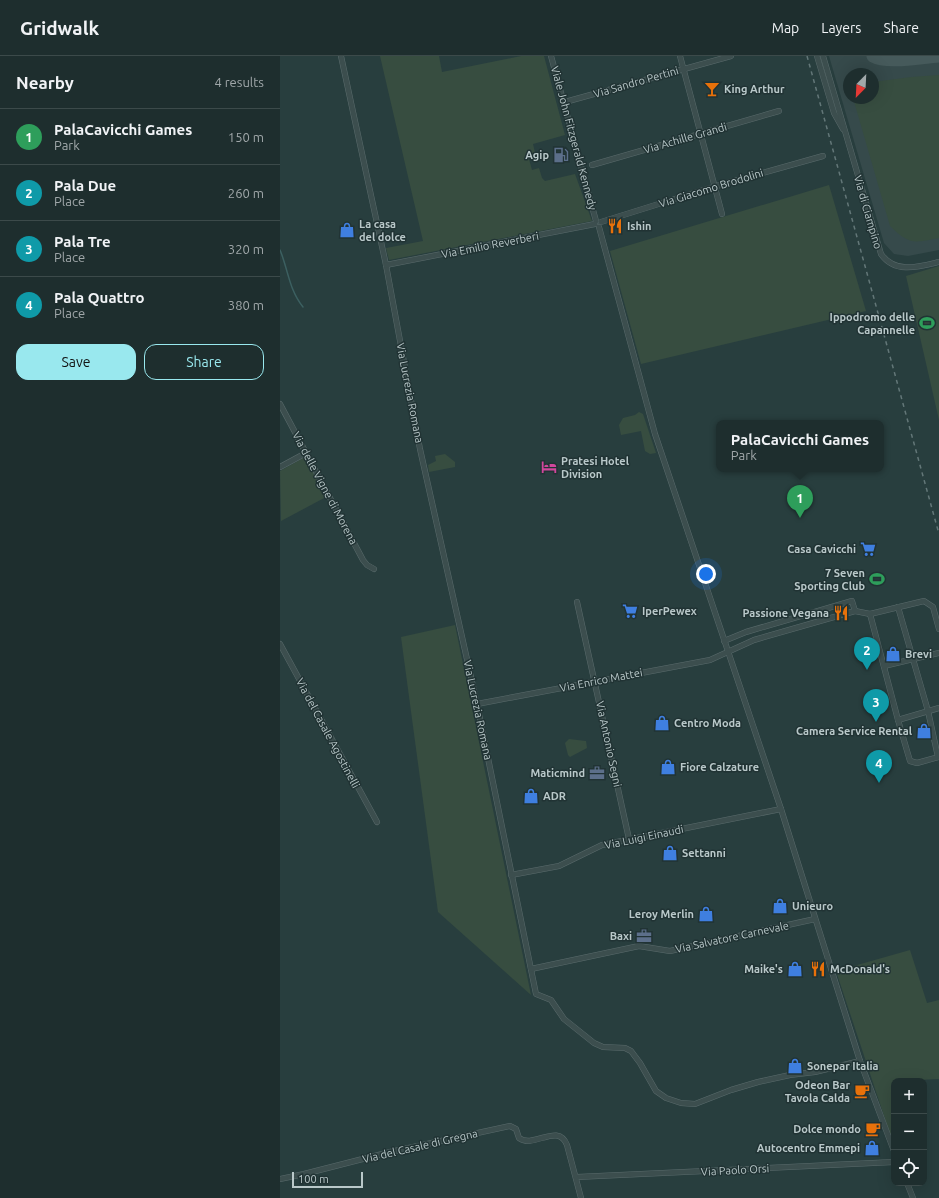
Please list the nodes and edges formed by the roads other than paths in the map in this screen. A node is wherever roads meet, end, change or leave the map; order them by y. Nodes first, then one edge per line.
1 (341, 56) edge
2 (551, 56) edge
3 (680, 56) edge
4 (731, 56) edge
5 (817, 56) edge
6 (823, 56) edge
7 (683, 68) junction
8 (564, 102) junction
9 (779, 111) dead end
10 (845, 131) junction
11 (700, 133) junction
12 (822, 156) dead end
13 (592, 166) dead end
14 (713, 187) junction
15 (722, 214) dead end
16 (598, 223) junction
17 (939, 262) edge
18 (386, 265) junction
19 (280, 404) edge
20 (306, 453) junction
21 (280, 467) edge
22 (374, 569) dead end
23 (577, 602) dead end
24 (898, 607) junction
25 (855, 611) junction
26 (870, 614) junction
27 (939, 629) edge
28 (724, 642) junction
29 (280, 644) edge
30 (727, 653) junction
31 (939, 653) edge
32 (913, 659) junction
33 (884, 666) junction
34 (595, 681) junction
35 (477, 704) junction
36 (939, 708) edge
37 (928, 711) junction
38 (898, 720) junction
39 (939, 757) edge
40 (781, 809) junction
41 (377, 822) dead end
42 (629, 839) junction
43 (511, 875) junction
44 (815, 919) junction
45 (531, 969) junction
46 (860, 1061) junction
47 (894, 1150) edge
48 (891, 1162) edge
49 (577, 1177) junction
50 (280, 1179) edge
51 (908, 1186) edge
52 (581, 1198) edge
53 (913, 1198) edge

1 - 18 street, Via Lucrezia Romana
2 - 8 street, Viale John Fitzgerald Kennedy
3 - 7 street
4 - 7 street, Via Sandro Pertini
5 - 10 street
6 - 10 street, Via di Ciampino
7 - 8 street, Via Sandro Pertini
7 - 11 street
8 - 16 street, Viale John Fitzgerald Kennedy
9 - 11 street, Via Achille Grandi
10 - 17 street, Via di Ciampino
11 - 13 street, Via Achille Grandi
11 - 14 street
12 - 14 street, Via Giacomo Brodolini
14 - 15 street
14 - 16 street, Via Giacomo Brodolini
16 - 18 street, Via Emilio Reverberi
16 - 28 street, Viale John Fitzgerald Kennedy
18 - 35 street, Via Lucrezia Romana
19 - 20 street, Via delle Vigne di Morena
20 - 21 street
20 - 22 street, Via delle Vigne di Morena
23 - 34 street, Via Antonio Segni
24 - 26 street
24 - 27 street
24 - 32 street
25 - 26 street
25 - 28 street
25 - 30 street, Via Enrico Mattei
26 - 33 street
28 - 30 street, Viale John Fitzgerald Kennedy
29 - 41 street, Via del Casale Agostinelli
30 - 34 street, Via Enrico Mattei
30 - 40 street, Viale John Fitzgerald Kennedy
31 - 32 street
32 - 33 street
32 - 37 street
33 - 38 street
34 - 35 street, Via Enrico Mattei
34 - 42 street, Via Antonio Segni
35 - 43 street, Via Lucrezia Romana
36 - 37 street
37 - 38 street
37 - 39 street
38 - 39 street
40 - 42 street, Via Luigi Einaudi
40 - 44 street, Viale John Fitzgerald Kennedy
42 - 43 street, Via Luigi Einaudi
43 - 45 street, Via Lucrezia Romana
44 - 45 street, Via Salvatore Carnevale
44 - 46 street, Viale John Fitzgerald Kennedy
45 - 46 street, Via Lucrezia Romana
46 - 47 street, Viale John Fitzgerald Kennedy
48 - 49 street, Via Paolo Orsi
49 - 50 street, Via del Casale di Gregna
49 - 52 street
51 - 53 street

